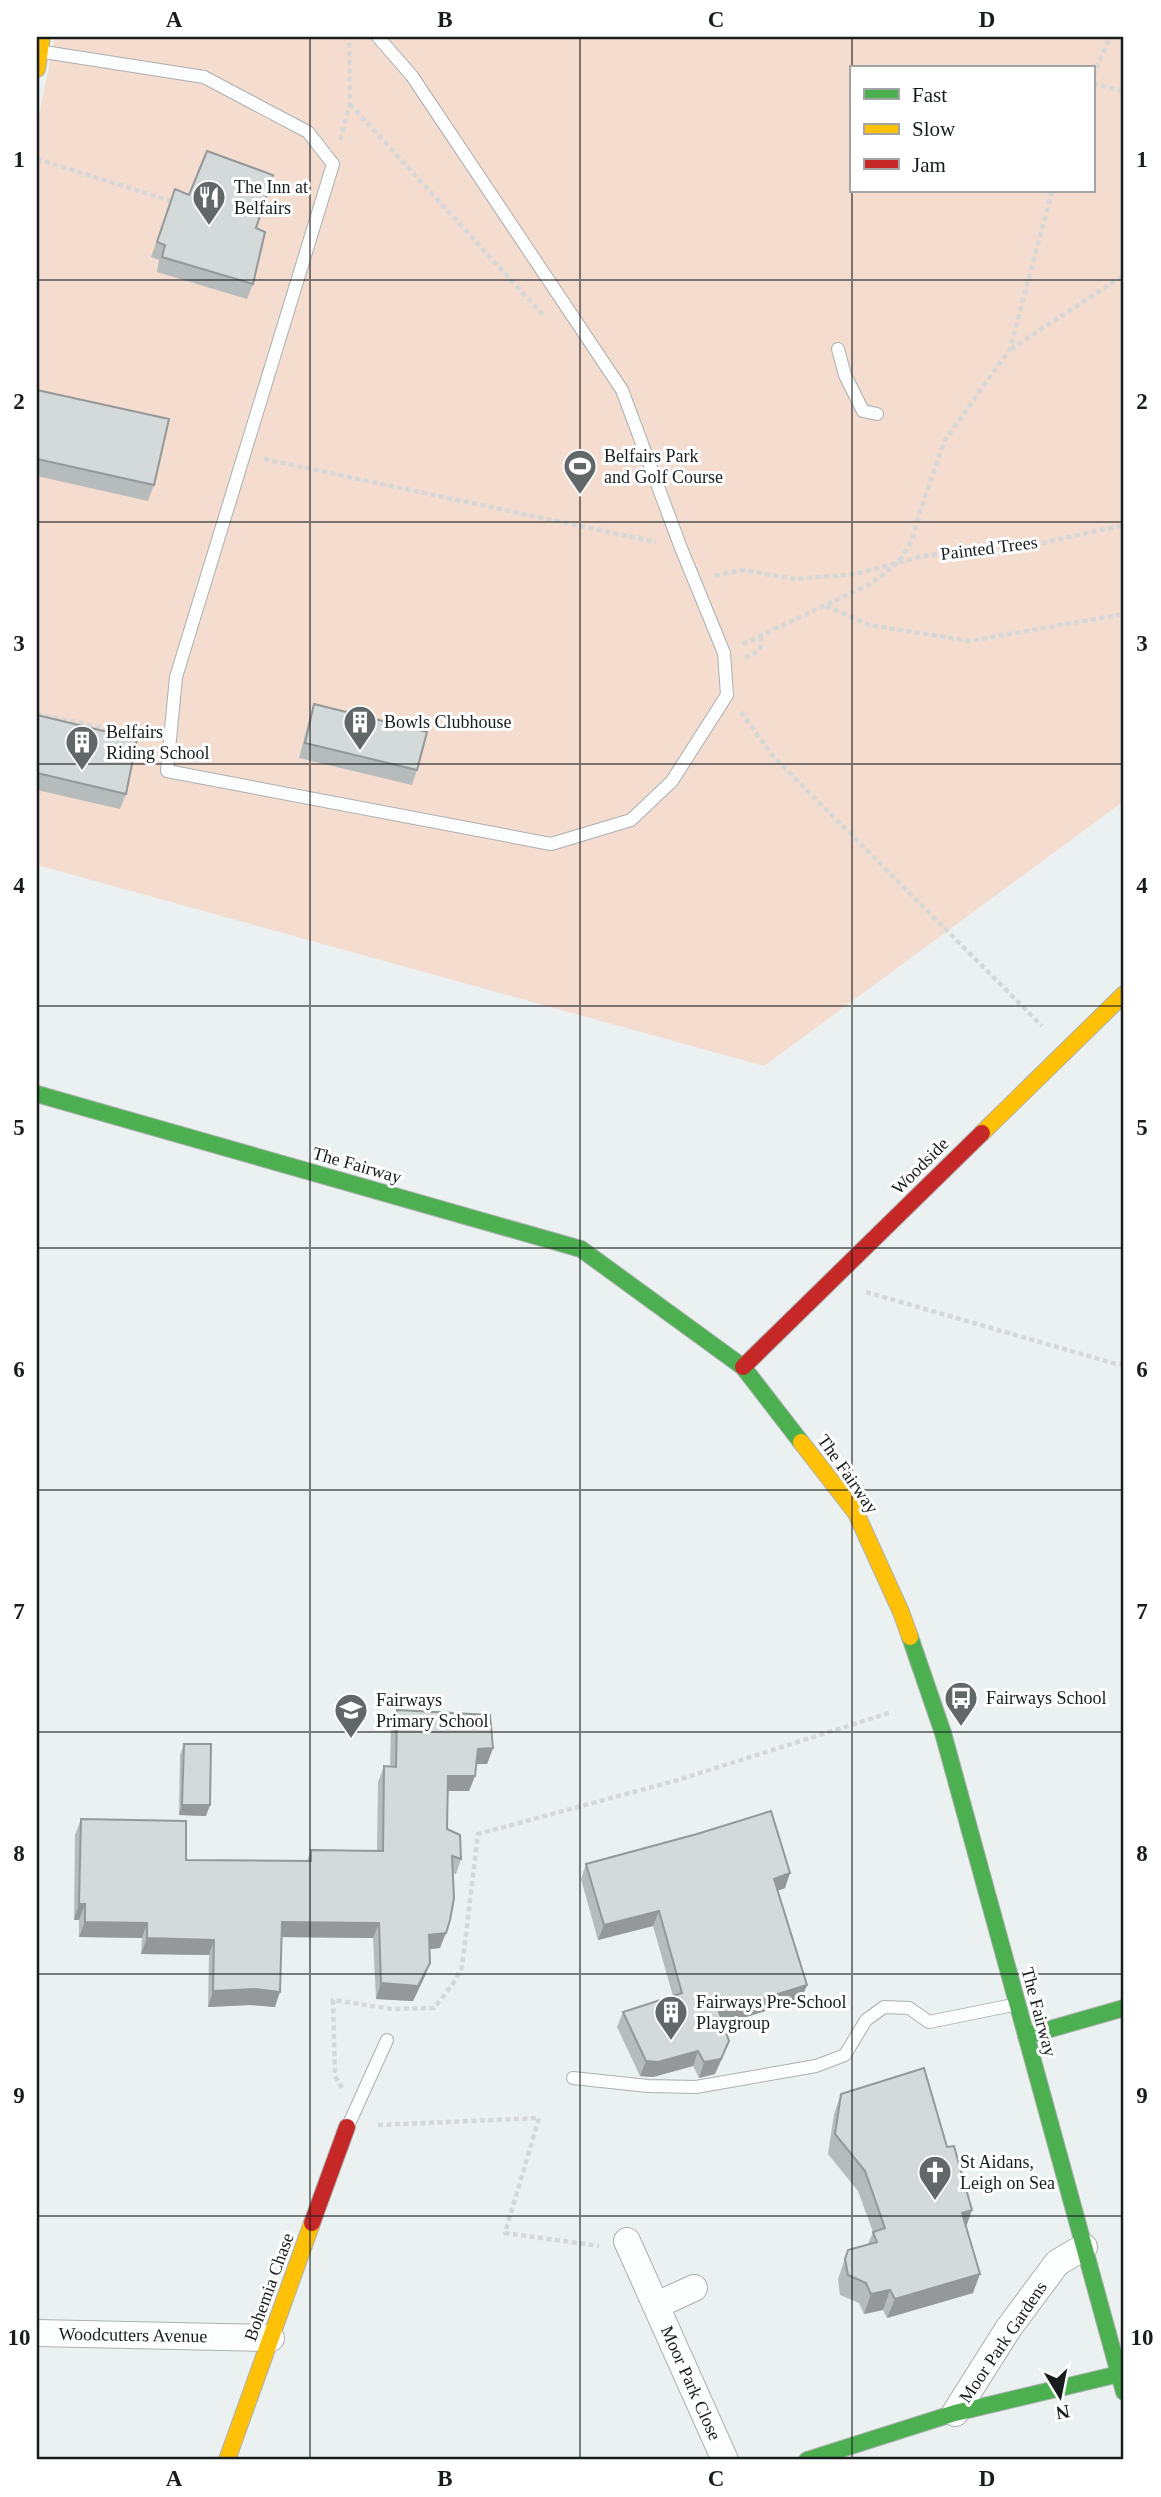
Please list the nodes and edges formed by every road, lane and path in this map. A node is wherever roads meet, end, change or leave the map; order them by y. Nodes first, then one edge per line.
1 (349, 37) edge
2 (379, 37) edge
3 (1110, 37) edge
4 (41, 44) edge
5 (37, 69) edge
6 (1094, 74) edge
7 (1094, 83) edge
8 (1124, 92) edge
9 (351, 104) junction
10 (37, 159) edge
11 (333, 164) junction
12 (1052, 192) edge
13 (186, 205) edge
14 (1124, 275) edge
15 (547, 320) dead end
16 (838, 349) dead end
17 (1010, 349) junction
18 (877, 414) dead end
19 (244, 454) junction
20 (1124, 525) edge
21 (681, 548) junction
22 (898, 563) junction
23 (694, 580) junction
24 (826, 606) junction
25 (1124, 614) edge
26 (724, 653) junction
27 (727, 695) junction
28 (37, 713) edge
29 (170, 741) junction
30 (1124, 994) edge
31 (1066, 1050) junction
32 (37, 1094) edge
33 (830, 1282) junction
34 (1124, 1364) edge
35 (743, 1367) junction
36 (892, 1712) dead end
37 (1017, 2004) junction
38 (1124, 2008) edge
39 (1026, 2036) junction
40 (387, 2040) dead end
41 (573, 2078) dead end
42 (346, 2095) dead end
43 (347, 2127) junction
44 (627, 2241) joint
45 (1084, 2247) junction
46 (694, 2288) dead end
47 (657, 2305) junction
48 (37, 2333) edge
49 (271, 2338) junction
50 (1119, 2374) junction
51 (1124, 2392) edge
52 (955, 2413) junction
53 (227, 2460) edge
54 (725, 2460) edge
55 (807, 2460) edge

1 - 9 path
2 - 21 lane
3 - 6 path
4 - 5 street
4 - 11 lane
7 - 8 path
9 - 11 path
9 - 15 path
10 - 13 path
11 - 19 lane
12 - 17 path
14 - 17 path
16 - 18 lane
17 - 22 path
19 - 21 path
19 - 29 lane
20 - 22 path, Painted Trees
21 - 23 lane
22 - 23 path, Painted Trees
22 - 24 path
23 - 26 lane
24 - 25 path
24 - 26 path
26 - 27 lane
27 - 29 lane
27 - 31 path
28 - 29 path
30 - 31 street, Woodside
31 - 33 street, Woodside
32 - 35 street, The Fairway
33 - 34 path
33 - 35 street, Woodside
35 - 37 street, The Fairway
36 - 42 path
37 - 39 street, The Fairway
37 - 41 lane
38 - 39 street
39 - 45 street, The Fairway
40 - 43 lane
43 - 44 path
43 - 49 street, Bohemia Chase
44 - 47 street, Moor Park Close
45 - 50 street, The Fairway
45 - 52 street, Moor Park Gardens
46 - 47 street, Moor Park Close
47 - 54 street, Moor Park Close
48 - 49 street, Woodcutters Avenue
49 - 53 street, Bohemia Chase
50 - 51 street, The Fairway
50 - 52 street, Moor Park Gardens
52 - 55 street, Moor Park Gardens

